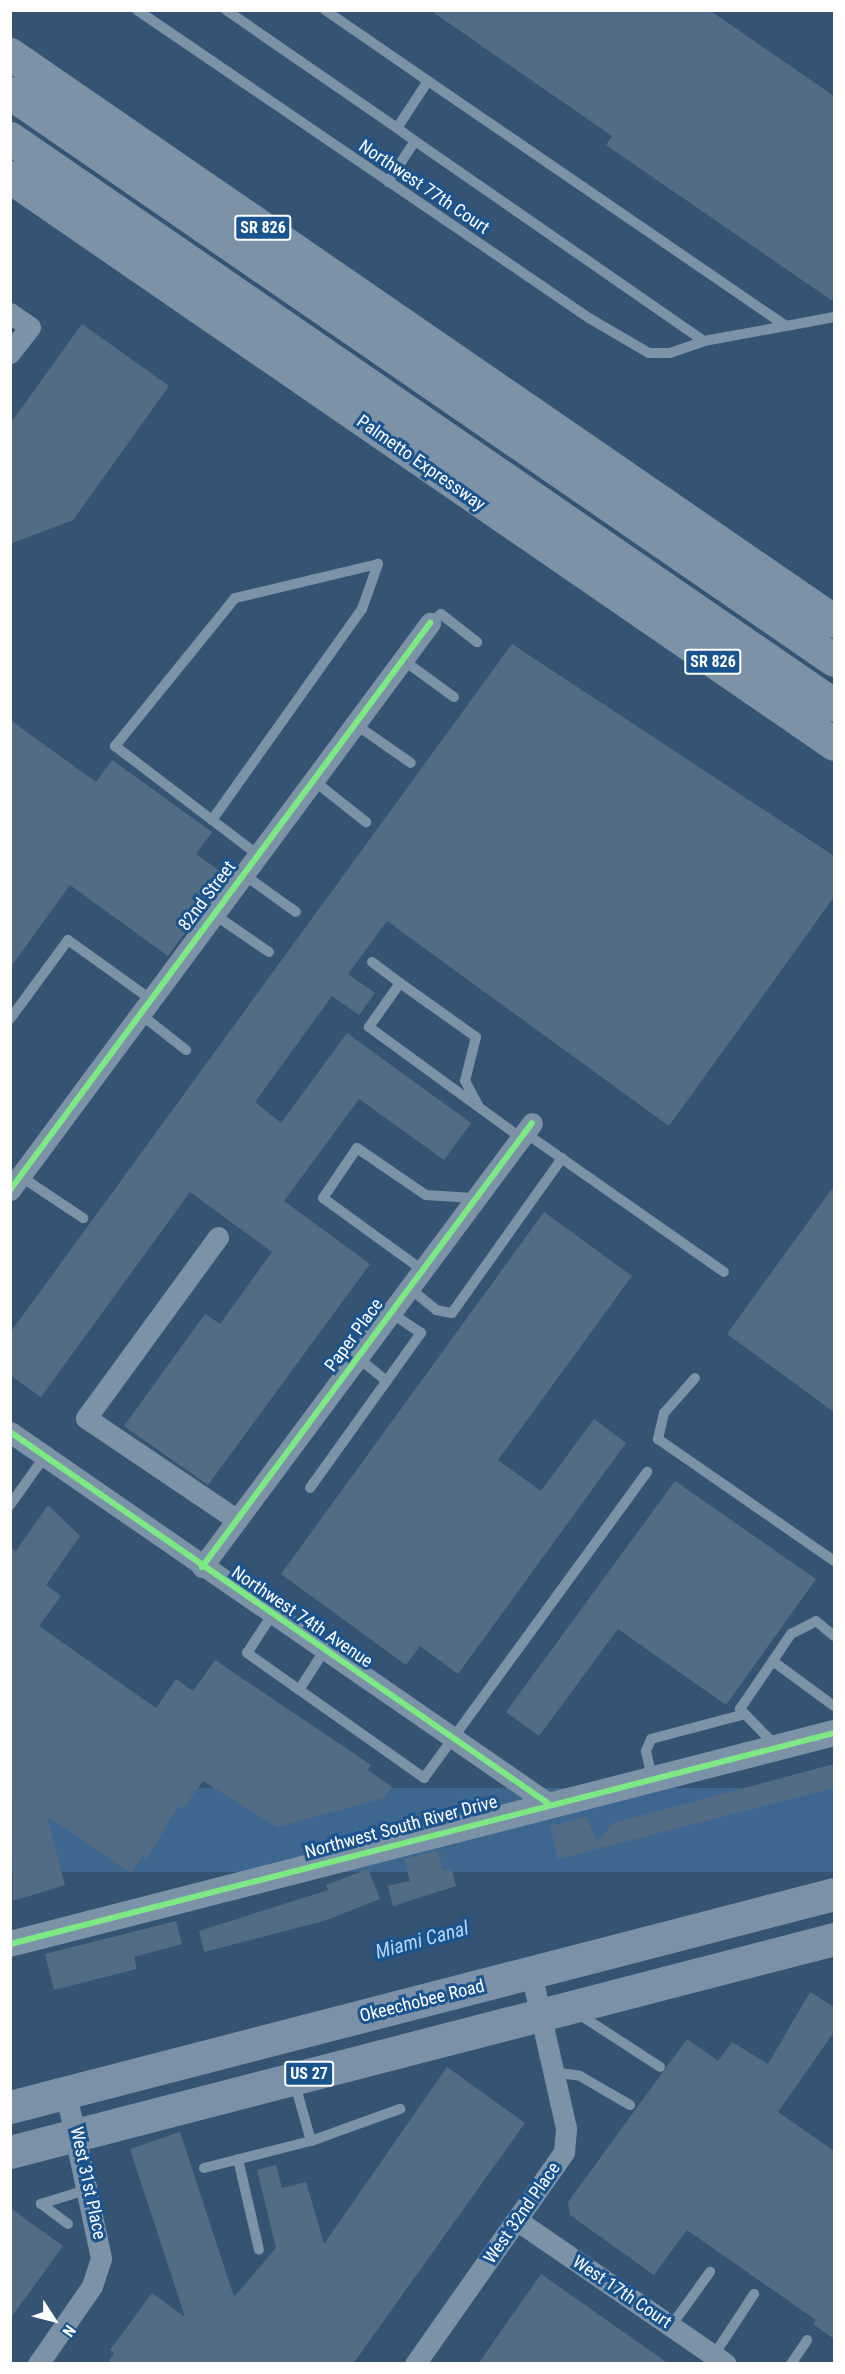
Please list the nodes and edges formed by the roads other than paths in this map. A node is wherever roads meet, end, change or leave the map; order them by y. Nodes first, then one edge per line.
1 (137, 10) edge
2 (226, 10) edge
3 (325, 10) edge
4 (10, 54) edge
5 (428, 81) junction
6 (10, 93) edge
7 (397, 128) junction
8 (10, 138) edge
9 (415, 141) junction
10 (10, 177) edge
11 (387, 182) junction
12 (10, 313) edge
13 (834, 317) edge
14 (786, 326) junction
15 (704, 341) junction
16 (10, 353) edge
17 (834, 621) edge
18 (430, 623) joint
19 (477, 642) dead end
20 (403, 660) junction
21 (834, 660) edge
22 (454, 697) dead end
23 (834, 705) edge
24 (355, 724) junction
25 (834, 744) edge
26 (411, 764) dead end
27 (313, 780) junction
28 (212, 820) junction
29 (366, 822) dead end
30 (257, 854) junction
31 (243, 874) junction
32 (296, 912) dead end
33 (212, 913) junction
34 (268, 952) dead end
35 (372, 962) dead end
36 (400, 983) junction
37 (144, 1005) junction
38 (10, 1019) edge
39 (186, 1050) dead end
40 (479, 1107) junction
41 (525, 1131) junction
42 (561, 1158) junction
43 (15, 1183) edge
44 (473, 1198) junction
45 (83, 1218) dead end
46 (218, 1237) dead end
47 (421, 1269) junction
48 (724, 1272) dead end
49 (408, 1287) junction
50 (389, 1312) junction
51 (357, 1356) junction
52 (695, 1378) dead end
53 (387, 1381) junction
54 (10, 1432) edge
55 (45, 1456) junction
56 (647, 1472) dead end
57 (310, 1488) dead end
58 (10, 1505) edge
59 (237, 1520) junction
60 (834, 1561) edge
61 (202, 1567) junction
62 (272, 1615) junction
63 (834, 1636) edge
64 (324, 1651) junction
65 (774, 1662) junction
66 (299, 1690) junction
67 (834, 1706) edge
68 (745, 1714) junction
69 (834, 1734) edge
70 (454, 1739) junction
71 (778, 1748) junction
72 (651, 1779) junction
73 (549, 1804) junction
74 (834, 1894) edge
75 (834, 1939) edge
76 (10, 1944) edge
77 (531, 1973) junction
78 (553, 2010) junction
79 (660, 2067) dead end
80 (553, 2072) junction
81 (293, 2078) junction
82 (66, 2093) junction
83 (630, 2106) dead end
84 (10, 2107) edge
85 (400, 2109) dead end
86 (78, 2134) junction
87 (311, 2141) junction
88 (10, 2152) edge
89 (238, 2159) junction
90 (204, 2168) dead end
91 (89, 2189) junction
92 (518, 2222) junction
93 (68, 2224) dead end
94 (259, 2250) dead end
95 (710, 2272) dead end
96 (754, 2294) dead end
97 (671, 2326) junction
98 (807, 2340) dead end
99 (720, 2359) edge
100 (38, 2364) edge
101 (415, 2364) edge
102 (791, 2364) edge

1 - 11 lane, Northwest 77th Court
2 - 7 lane
3 - 5 lane
4 - 17 highway, SR 826
5 - 7 lane
5 - 14 lane
6 - 21 highway
7 - 9 lane
8 - 23 highway
9 - 11 lane
9 - 15 lane
10 - 25 highway, Palmetto Expressway / SR 826
11 - 15 lane, Northwest 77th Court
12 - 16 street
13 - 14 lane, Northwest 77th Court
14 - 15 lane, Northwest 77th Court
18 - 19 lane
18 - 20 street, 82nd Street
20 - 22 lane
20 - 24 street, 82nd Street
24 - 26 lane
24 - 27 street, 82nd Street
27 - 29 lane
27 - 30 street, 82nd Street
28 - 28 lane
28 - 30 lane
30 - 31 street, 82nd Street
31 - 32 lane
31 - 33 street, 82nd Street
33 - 34 lane
33 - 37 street, 82nd Street
35 - 36 lane
36 - 40 lane
36 - 40 lane
37 - 38 lane
37 - 39 lane
37 - 43 street, 82nd Street
40 - 41 lane
41 - 42 lane
41 - 44 street, Paper Place
42 - 48 lane
42 - 49 lane
43 - 45 lane
44 - 47 street, Paper Place
44 - 47 lane
46 - 59 street
47 - 49 street, Paper Place
49 - 50 street, Paper Place
50 - 51 street, Paper Place
50 - 53 lane
51 - 53 lane
51 - 59 street, Paper Place
52 - 60 lane
53 - 57 lane
54 - 55 street, Northwest 74th Avenue
55 - 58 lane
55 - 61 street, Northwest 74th Avenue
56 - 70 lane
59 - 61 street, Paper Place
61 - 62 street, Northwest 74th Avenue
62 - 64 street, Northwest 74th Avenue
62 - 66 lane
63 - 65 lane
64 - 66 lane
64 - 70 street, Northwest 74th Avenue
65 - 67 lane
65 - 68 lane
66 - 70 lane
68 - 71 lane
68 - 72 lane
69 - 71 street, Northwest South River Drive
70 - 73 street, Northwest 74th Avenue
71 - 72 street, Northwest South River Drive
72 - 73 street, Northwest South River Drive
73 - 76 street, Northwest South River Drive
74 - 77 highway, Okeechobee Road / US 27
75 - 78 highway, US 27
77 - 78 street, West 32nd Place
77 - 82 highway, Okeechobee Road / US 27
78 - 79 lane
78 - 80 street, West 32nd Place
78 - 81 highway, US 27
80 - 83 lane
80 - 92 street, West 32nd Place
81 - 86 highway, US 27
81 - 87 lane
82 - 84 highway, Okeechobee Road / US 27
82 - 86 street, West 31st Place
85 - 87 lane
86 - 88 highway, US 27
86 - 91 street, West 31st Place
87 - 89 lane
89 - 90 lane
89 - 94 lane
91 - 93 lane
91 - 100 street, West 31st Place
92 - 97 street, West 17th Court
92 - 101 street, West 32nd Place
95 - 97 lane
96 - 99 lane
97 - 99 street, West 17th Court
98 - 102 lane

